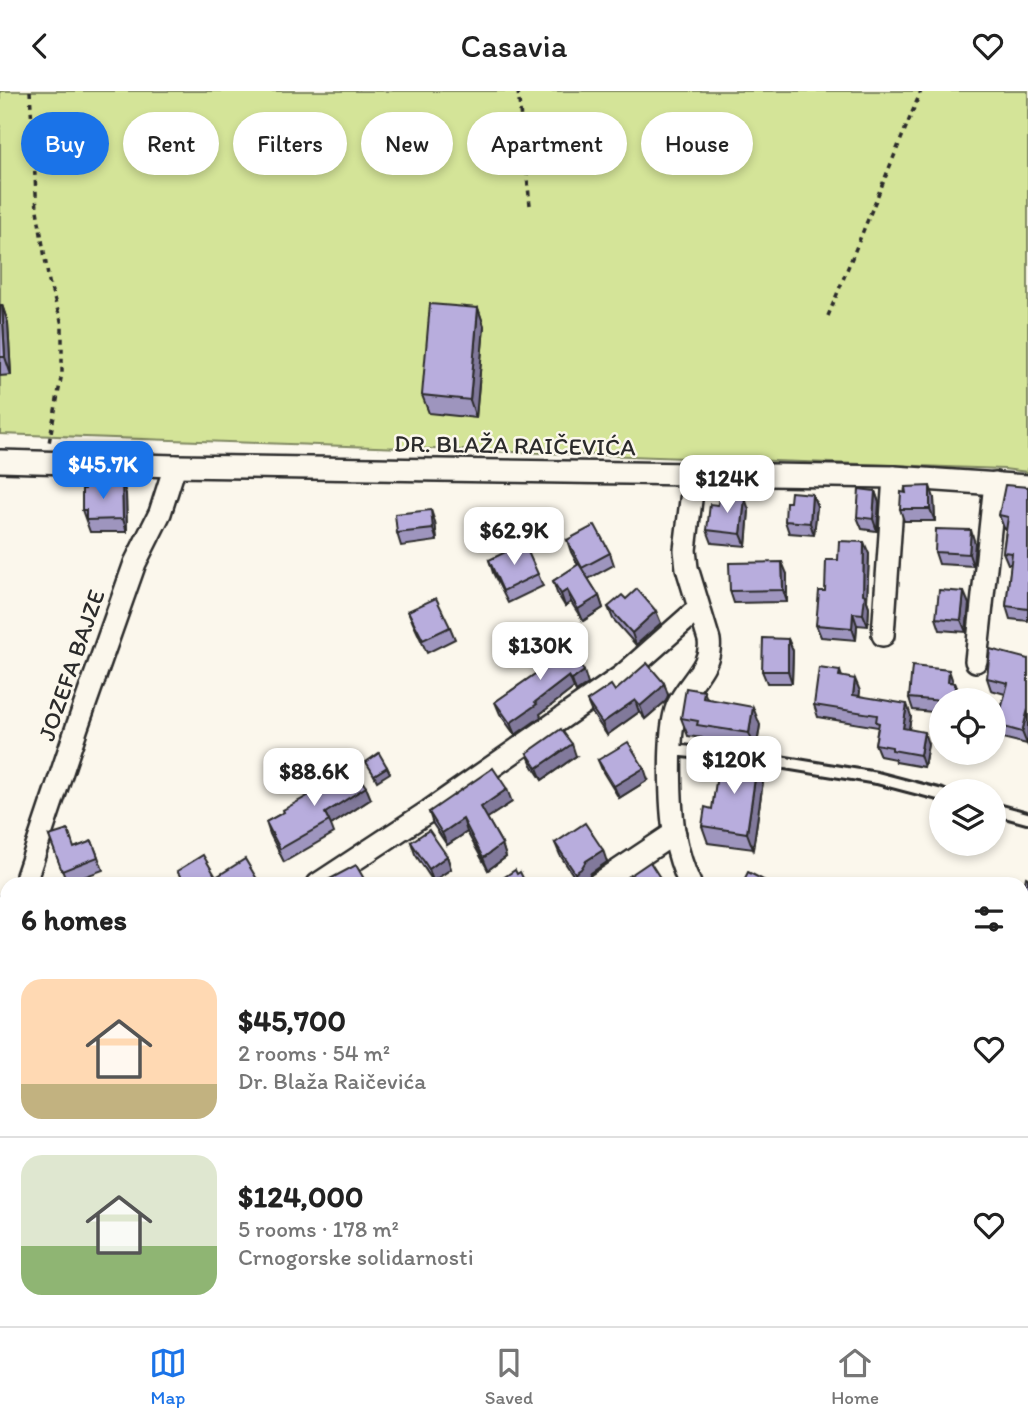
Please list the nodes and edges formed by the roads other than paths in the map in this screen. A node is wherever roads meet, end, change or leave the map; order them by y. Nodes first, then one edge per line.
1 (0, 461) edge
2 (175, 466) junction
3 (694, 475) junction
4 (894, 477) junction
5 (995, 483) junction
6 (1028, 486) edge
7 (699, 610) junction
8 (883, 635) dead end
9 (976, 661) dead end
10 (672, 750) junction
11 (929, 792) edge
12 (1006, 812) edge
13 (1027, 818) edge
14 (674, 834) junction
15 (25, 877) edge
16 (329, 877) edge
17 (608, 877) edge
18 (687, 877) edge

1 - 2 street, DR. BLAŽA RAIČEVIĆA
2 - 3 street, DR. BLAŽA RAIČEVIĆA
2 - 15 street, JOZEFA BAJZE
3 - 4 street, DR. BLAŽA RAIČEVIĆA
3 - 7 street
4 - 5 street, DR. BLAŽA RAIČEVIĆA
4 - 8 street
5 - 6 street, DR. BLAŽA RAIČEVIĆA
5 - 9 street
7 - 10 street
7 - 16 street
10 - 11 lane
10 - 14 street
12 - 13 lane
14 - 17 street
14 - 18 street

